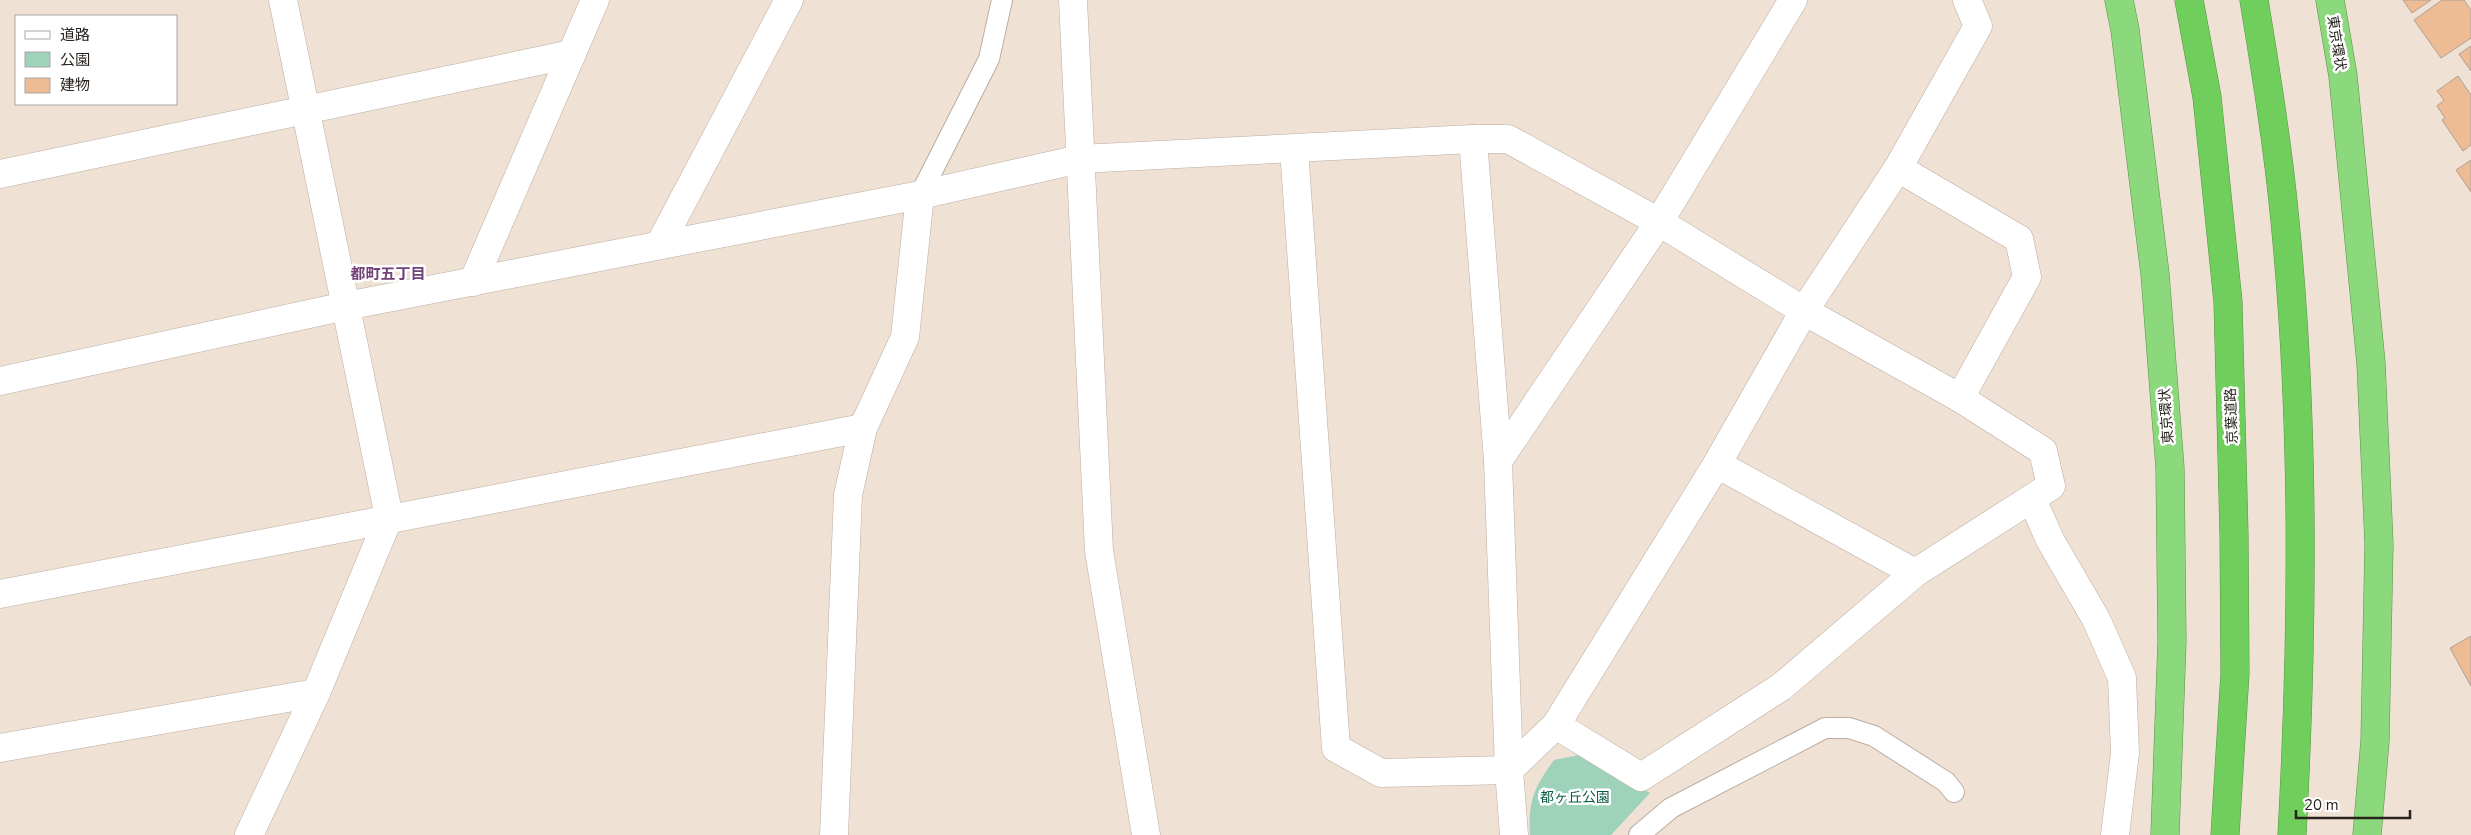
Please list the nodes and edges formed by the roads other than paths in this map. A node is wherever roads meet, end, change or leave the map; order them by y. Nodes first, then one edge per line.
1 (283, 0) edge
2 (595, 0) edge
3 (789, 0) edge
4 (1002, 0) edge
5 (1073, 0) edge
6 (1793, 0) edge
7 (1968, 0) edge
8 (2119, 0) edge
9 (2189, 0) edge
10 (2254, 0) edge
11 (2330, 0) edge
12 (572, 54) junction
13 (305, 110) junction
14 (1474, 139) junction
15 (1294, 149) junction
16 (1080, 159) junction
17 (1898, 168) junction
18 (0, 174) edge
19 (920, 194) junction
20 (1659, 222) junction
21 (660, 244) junction
22 (473, 282) junction
23 (346, 306) junction
24 (1804, 311) junction
25 (0, 381) edge
26 (1960, 398) junction
27 (862, 428) junction
28 (1498, 461) junction
29 (1717, 464) junction
30 (2032, 499) junction
31 (389, 517) junction
32 (1915, 574) junction
33 (0, 594) edge
34 (316, 693) junction
35 (1556, 725) junction
36 (0, 748) edge
37 (1508, 770) junction
38 (1954, 792) dead end
39 (249, 835) edge
40 (834, 835) edge
41 (1146, 835) edge
42 (1514, 835) edge
43 (1639, 835) edge
44 (2115, 835) edge
45 (2165, 835) edge
46 (2225, 835) edge
47 (2292, 835) edge
48 (2367, 835) edge

1 - 13 street
2 - 12 street
3 - 21 street
4 - 19 lane
5 - 16 street
6 - 20 street
7 - 17 street
8 - 45 highway, 東京環状
9 - 46 highway, 京葉道路
10 - 47 highway
11 - 48 highway, 東京環状
12 - 13 street
12 - 22 street
13 - 18 street
13 - 23 street
14 - 15 street
14 - 20 street
14 - 28 street
15 - 16 street
15 - 37 street
16 - 19 street
16 - 41 street
17 - 24 street
17 - 26 street
19 - 21 street
19 - 27 street
20 - 24 street
20 - 28 street
21 - 22 street
22 - 23 street
23 - 25 street
23 - 31 street
24 - 26 street
24 - 29 street
26 - 30 street
27 - 31 street
27 - 40 street
28 - 37 street
29 - 32 street
29 - 35 street
30 - 32 street
30 - 44 street
31 - 33 street
31 - 34 street
32 - 35 street
34 - 36 street
34 - 39 street
35 - 37 street
37 - 42 street
38 - 43 lane

